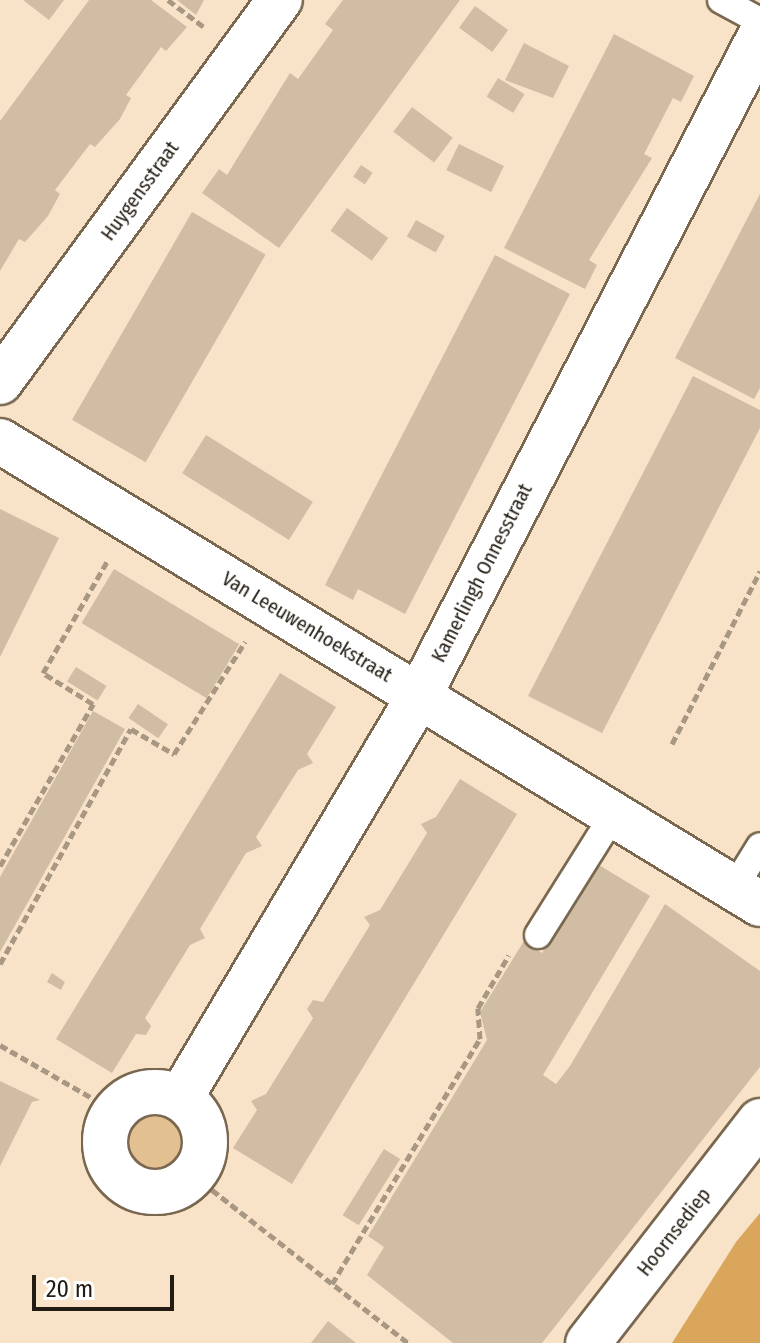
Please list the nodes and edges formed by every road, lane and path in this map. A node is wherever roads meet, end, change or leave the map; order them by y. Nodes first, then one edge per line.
1 (280, 0) edge
2 (721, 0) edge
3 (760, 21) edge
4 (760, 36) edge
5 (0, 382) edge
6 (0, 441) edge
7 (131, 520) junction
8 (760, 571) edge
9 (269, 604) junction
10 (420, 694) junction
11 (672, 744) dead end
12 (614, 814) junction
13 (760, 846) edge
14 (0, 866) edge
15 (747, 896) edge
16 (538, 935) joint
17 (0, 964) edge
18 (0, 1045) edge
19 (181, 1097) junction
20 (115, 1111) junction
21 (760, 1121) edge
22 (193, 1175) junction
23 (332, 1284) junction
24 (408, 1343) edge
25 (588, 1343) edge

1 - 5 street, Huygensstraat
2 - 3 lane
4 - 10 street, Kamerlingh Onnesstraat
6 - 7 street, Van Leeuwenhoekstraat
7 - 9 street, Van Leeuwenhoekstraat
7 - 14 path
8 - 11 path
9 - 10 street, Van Leeuwenhoekstraat
9 - 17 path
10 - 12 street, Van Leeuwenhoekstraat
10 - 19 street, Kamerlingh Onnesstraat
12 - 15 street, Van Leeuwenhoekstraat
12 - 16 lane
13 - 15 lane
16 - 23 path
18 - 20 path
19 - 20 street
19 - 22 street
20 - 22 street
21 - 25 street, Hoornsediep
22 - 23 path
23 - 24 path

